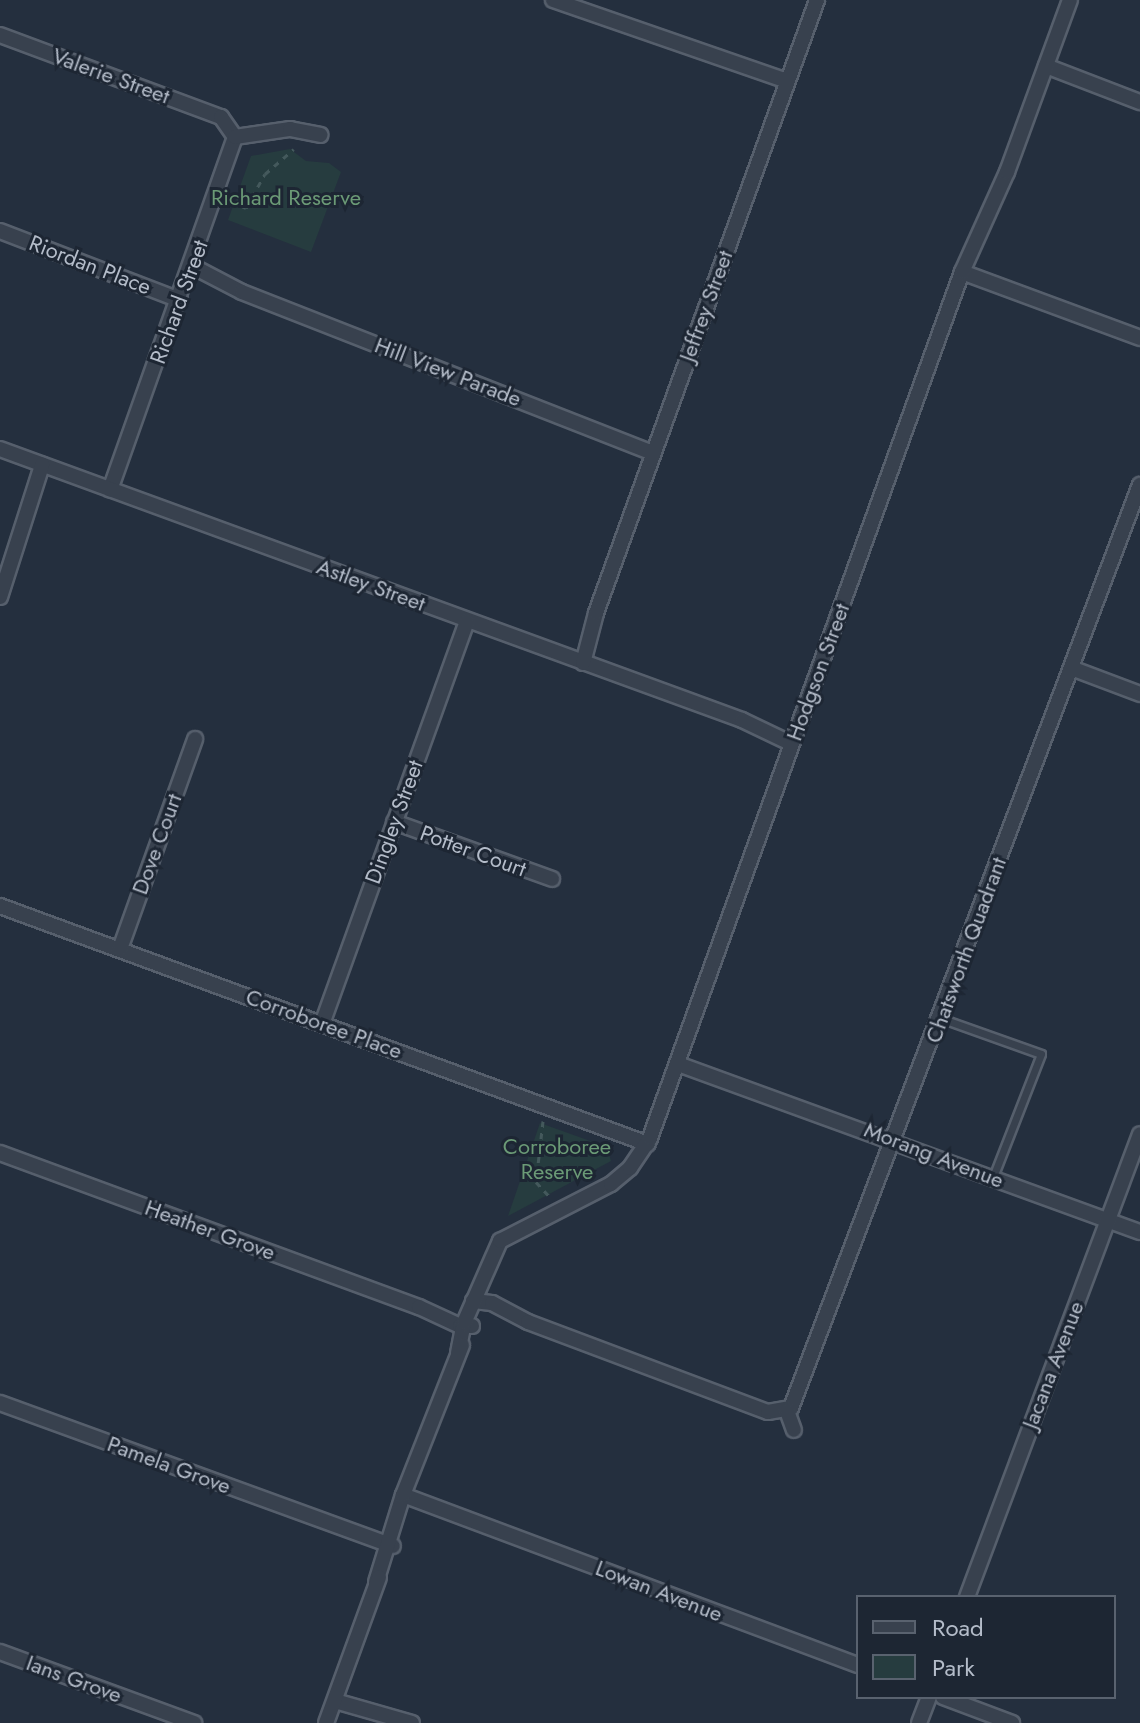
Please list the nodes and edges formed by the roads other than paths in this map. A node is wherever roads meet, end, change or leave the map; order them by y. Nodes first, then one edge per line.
1 (817, 0) edge
2 (1070, 0) edge
3 (556, 1) edge
4 (0, 35) edge
5 (1046, 66) junction
6 (785, 86) junction
7 (1140, 102) edge
8 (320, 135) dead end
9 (235, 137) junction
10 (0, 231) edge
11 (190, 272) junction
12 (962, 272) junction
13 (180, 300) junction
14 (1140, 338) edge
15 (0, 449) edge
16 (653, 453) junction
17 (47, 467) junction
18 (1140, 485) edge
19 (110, 490) junction
20 (0, 597) edge
21 (467, 621) junction
22 (578, 661) junction
23 (1071, 668) junction
24 (1140, 694) edge
25 (195, 739) dead end
26 (794, 739) junction
27 (394, 822) junction
28 (552, 879) dead end
29 (0, 906) edge
30 (120, 949) junction
31 (940, 1018) junction
32 (322, 1024) junction
33 (679, 1059) junction
34 (1140, 1134) edge
35 (895, 1140) junction
36 (648, 1144) junction
37 (0, 1153) edge
38 (993, 1177) junction
39 (1108, 1220) junction
40 (1140, 1232) edge
41 (478, 1303) junction
42 (466, 1324) junction
43 (0, 1403) edge
44 (787, 1411) junction
45 (794, 1430) dead end
46 (408, 1497) junction
47 (388, 1545) junction
48 (968, 1595) edge
49 (0, 1652) edge
50 (856, 1664) edge
51 (337, 1694) junction
52 (928, 1699) edge
53 (948, 1699) edge
54 (194, 1723) edge
55 (326, 1723) edge
56 (412, 1723) edge
57 (919, 1723) edge
58 (1012, 1723) edge

1 - 6 street, Jeffrey Street
2 - 5 street, Hodgson Street
3 - 6 street
4 - 9 street, Valerie Street
5 - 7 street
5 - 12 street, Hodgson Street
6 - 16 street, Jeffrey Street
8 - 9 street
9 - 11 street, Richard Street
10 - 13 street, Riordan Place
11 - 13 street, Richard Street
11 - 16 street, Hill View Parade
12 - 14 street
12 - 26 street, Hodgson Street
13 - 19 street, Richard Street
15 - 17 street, Astley Street
16 - 22 street, Jeffrey Street
17 - 19 street, Astley Street
17 - 20 street
18 - 23 street, Chatsworth Quadrant
19 - 21 street, Astley Street
21 - 22 street, Astley Street
21 - 27 street, Dingley Street
22 - 26 street, Astley Street
23 - 24 street
23 - 31 street, Chatsworth Quadrant
25 - 30 street, Dove Court
26 - 33 street, Hodgson Street
27 - 28 street, Potter Court
27 - 32 street, Dingley Street
29 - 30 street, Corroboree Place
30 - 32 street, Corroboree Place
31 - 35 street, Chatsworth Quadrant
31 - 38 lane
32 - 36 street, Corroboree Place
33 - 35 street, Morang Avenue
33 - 36 street, Hodgson Street
34 - 39 street, Jacana Avenue
35 - 38 street, Morang Avenue
35 - 44 street, Chatsworth Quadrant
36 - 41 street, Hodgson Street
37 - 42 street, Heather Grove
38 - 39 street, Morang Avenue
39 - 40 street, Morang Avenue
39 - 48 street, Jacana Avenue
41 - 42 street, Hodgson Street
41 - 44 street
42 - 46 street, Hodgson Street
43 - 47 street, Pamela Grove
44 - 45 street
46 - 47 street, Hodgson Street
46 - 50 street, Lowan Avenue
47 - 51 street, Hodgson Street
49 - 54 street, Ians Grove
51 - 55 street, Hodgson Street
51 - 56 street
52 - 57 street
53 - 58 street

